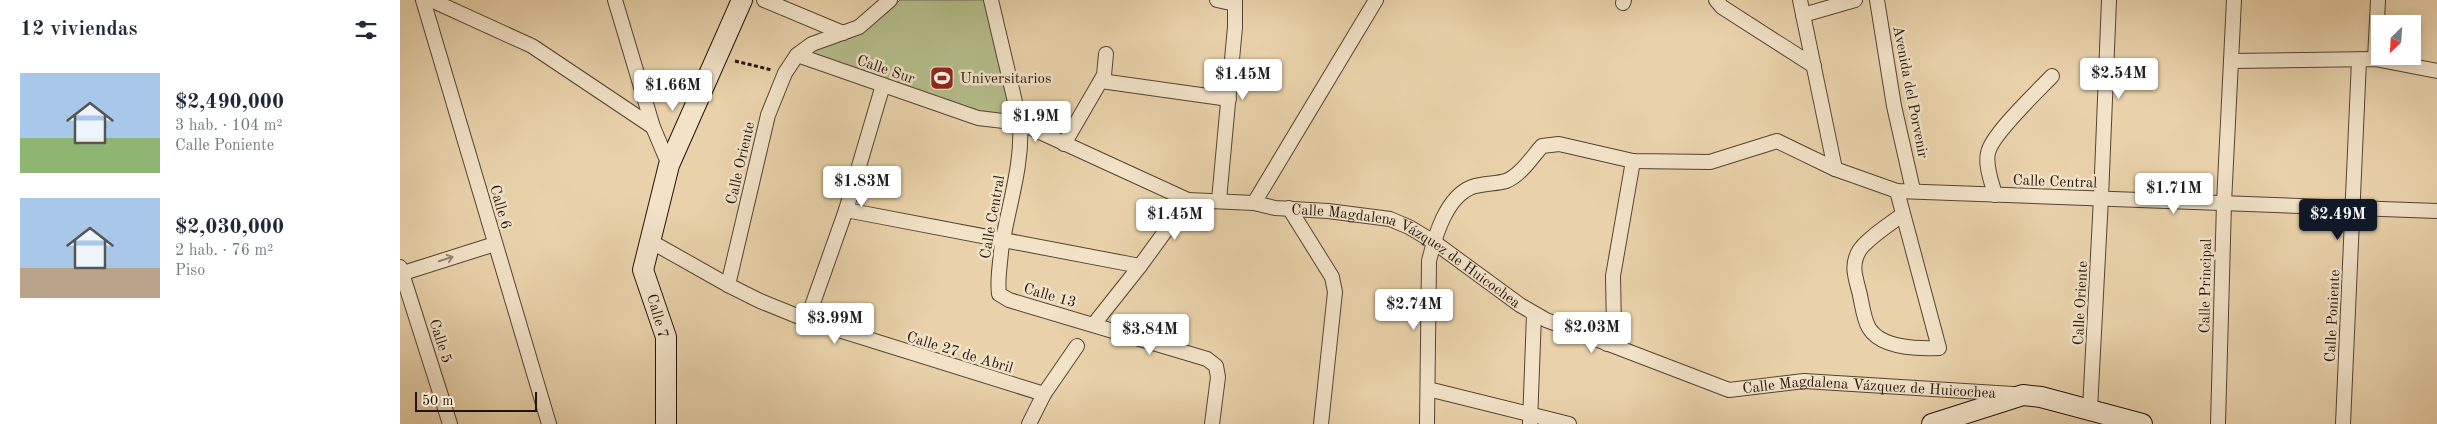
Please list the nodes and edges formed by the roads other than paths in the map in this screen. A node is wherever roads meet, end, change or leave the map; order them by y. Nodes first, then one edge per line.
1 (423, 0) edge
2 (430, 0) edge
3 (615, 0) edge
4 (742, 0) edge
5 (764, 0) edge
6 (890, 0) edge
7 (990, 0) edge
8 (1217, 0) edge
9 (1376, 0) edge
10 (1716, 0) edge
11 (1800, 0) edge
12 (1854, 0) edge
13 (1877, 0) edge
14 (2109, 0) edge
15 (2234, 0) edge
16 (2378, 0) edge
17 (1235, 2) edge
18 (1803, 15) junction
19 (2377, 15) edge
20 (843, 33) junction
21 (797, 54) junction
22 (1106, 54) dead end
23 (2371, 59) edge
24 (2359, 60) junction
25 (2231, 61) junction
26 (2403, 65) edge
27 (1814, 66) junction
28 (2436, 72) edge
29 (2052, 76) dead end
30 (1101, 81) junction
31 (883, 85) junction
32 (1229, 99) junction
33 (1020, 124) junction
34 (653, 127) junction
35 (1064, 144) junction
36 (1633, 161) junction
37 (669, 164) junction
38 (1835, 169) junction
39 (1913, 190) junction
40 (1897, 191) junction
41 (1995, 195) junction
42 (2102, 198) junction
43 (1188, 200) junction
44 (1219, 200) junction
45 (2224, 202) junction
46 (1254, 203) junction
47 (1289, 208) junction
48 (2354, 209) junction
49 (846, 210) junction
50 (2437, 211) edge
51 (1903, 214) junction
52 (1003, 240) junction
53 (650, 241) junction
54 (1434, 242) junction
55 (495, 244) junction
56 (1140, 266) junction
57 (401, 272) edge
58 (728, 285) junction
59 (999, 294) joint
60 (1534, 314) junction
61 (807, 320) junction
62 (1094, 324) junction
63 (1607, 344) junction
64 (1077, 346) dead end
65 (1428, 389) junction
66 (1044, 394) junction
67 (2023, 395) junction
68 (2090, 409) junction
69 (1531, 419) edge
70 (450, 424) edge
71 (548, 424) edge
72 (666, 424) edge
73 (1029, 424) edge
74 (1212, 424) edge
75 (1320, 424) edge
76 (1427, 424) edge
77 (1569, 424) edge
78 (1932, 424) edge
79 (2142, 424) edge
80 (2218, 424) edge
81 (2343, 424) edge

1 - 55 street, Calle 6
2 - 34 street
3 - 34 street
4 - 37 street, Calle 7
5 - 20 street
6 - 20 street
7 - 33 street, Calle Central
8 - 17 street
9 - 46 street
10 - 27 street
11 - 18 street
12 - 18 street
13 - 39 street, Avenida del Porvenir
14 - 42 street, Calle Oriente
15 - 25 street, Calle Principal
16 - 19 street
17 - 32 street
18 - 27 street
20 - 21 street
21 - 31 street, Calle Sur
21 - 58 street, Calle Oriente
22 - 30 street
23 - 24 street
24 - 25 street
24 - 48 street, Calle Poniente
25 - 45 street, Calle Principal
26 - 28 street
27 - 38 street
29 - 41 street
30 - 32 street
30 - 35 street
31 - 33 street, Calle Sur
31 - 49 street
32 - 44 street
33 - 35 street, Calle Sur
33 - 52 street, Calle Central
34 - 37 street
35 - 43 street, Calle Sur
36 - 38 street
36 - 54 street
36 - 63 street
37 - 53 street, Calle 7
38 - 40 street
39 - 40 street, Calle Central
39 - 41 street, Calle Central
40 - 51 street
41 - 42 street, Calle Central
42 - 45 street, Calle Central
42 - 68 street, Calle Oriente
43 - 44 street, Calle Magdalena Vázquez de Huicochea
43 - 56 street
44 - 46 street, Calle Magdalena Vázquez de Huicochea
45 - 48 street, Calle Central
45 - 80 street, Calle Principal
46 - 47 street, Calle Magdalena Vázquez de Huicochea
47 - 54 street, Calle Magdalena Vázquez de Huicochea
47 - 75 street
48 - 50 street, Calle Central
48 - 81 street, Calle Poniente
49 - 52 street
49 - 61 street
51 - 51 street
52 - 56 street
52 - 59 street, Calle Central
53 - 58 street, Calle 27 de Abril
53 - 72 street, Calle 7
54 - 60 street, Calle Magdalena Vázquez de Huicochea
54 - 65 street
57 -> 55 street
55 - 71 street, Calle 6
56 - 62 street
57 - 70 street, Calle 5
58 - 61 street, Calle 27 de Abril
59 - 62 street, Calle 13
60 - 63 street, Calle Magdalena Vázquez de Huicochea
60 - 69 street
61 - 66 street, Calle 27 de Abril
62 - 74 street, Calle 13
63 - 67 street, Calle Magdalena Vázquez de Huicochea
64 - 66 street
65 - 69 street
65 - 76 street
66 - 73 street
67 - 68 street, Calle Magdalena Vázquez de Huicochea
67 - 78 street
68 - 79 street, Calle Magdalena Vázquez de Huicochea
69 - 77 street

